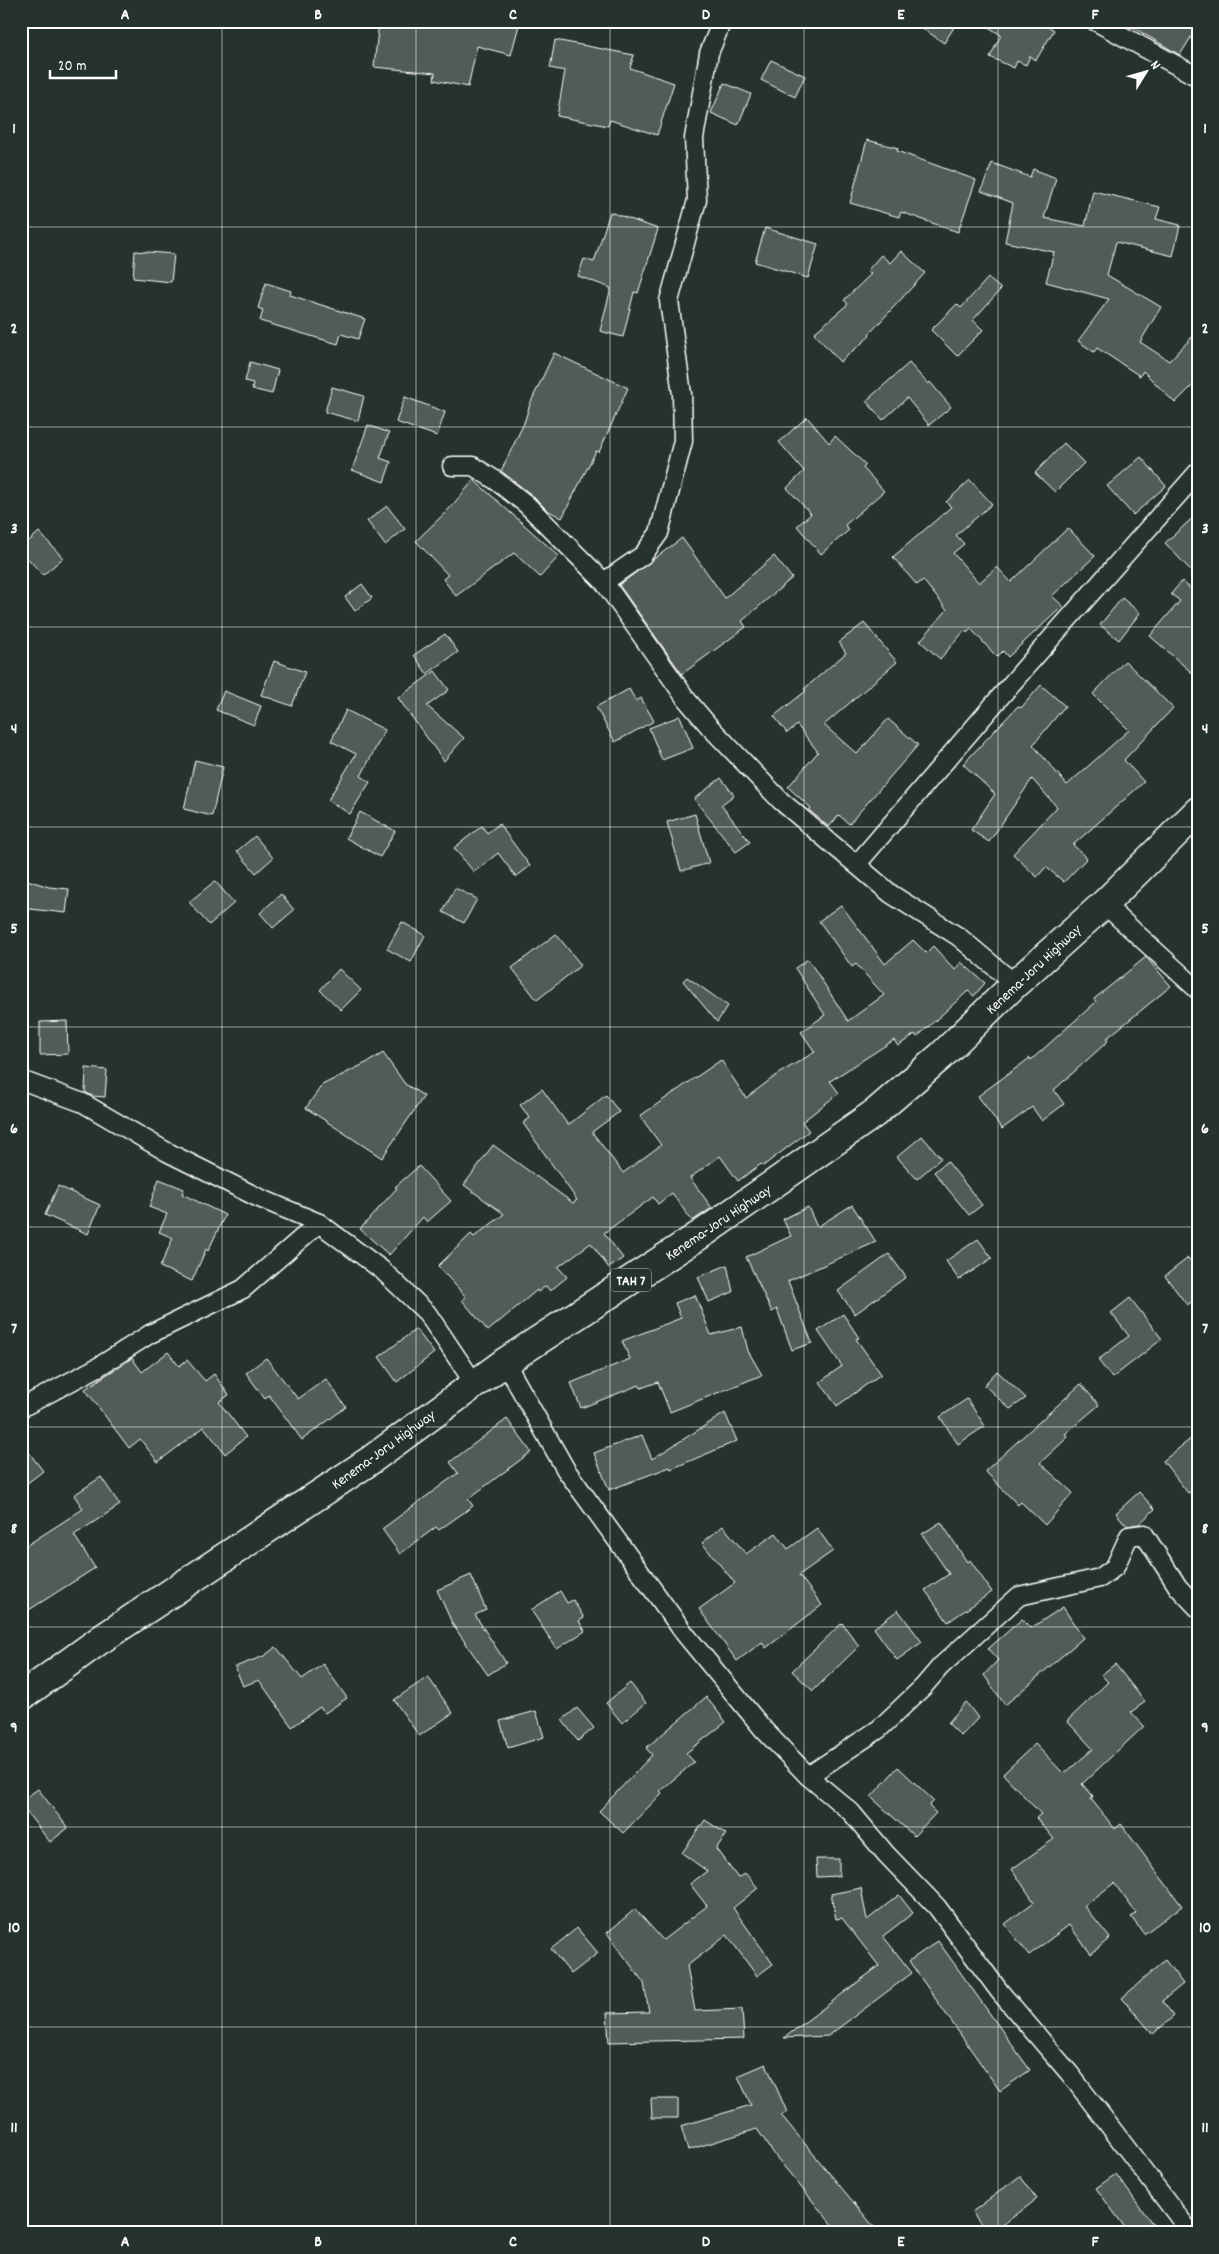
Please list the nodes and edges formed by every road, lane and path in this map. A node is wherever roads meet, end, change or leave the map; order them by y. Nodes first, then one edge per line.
1 (722, 21) edge
2 (1095, 21) edge
3 (1198, 77) edge
4 (452, 466) dead end
5 (1198, 472) edge
6 (604, 582) junction
7 (1198, 811) edge
8 (857, 864) junction
9 (1104, 904) junction
10 (1015, 984) junction
11 (1198, 990) edge
12 (21, 1080) edge
13 (320, 1222) junction
14 (505, 1362) junction
15 (474, 1383) junction
16 (21, 1408) edge
17 (1198, 1608) edge
18 (21, 1696) edge
19 (808, 1776) junction
20 (1191, 2233) edge

1 - 6 street
2 - 3 street
4 - 6 street
5 - 8 street
6 - 8 street
7 - 9 highway, Kenema-Joru Highway / TAH 7
8 - 10 street
9 - 10 highway, Kenema-Joru Highway / TAH 7
9 - 11 street
10 - 14 highway, Kenema-Joru Highway / TAH 7
12 - 13 street
13 - 15 street
13 - 16 street
14 - 15 highway, Kenema-Joru Highway / TAH 7
14 - 19 street
15 - 18 highway, Kenema-Joru Highway / TAH 7
17 - 19 street
19 - 20 street

